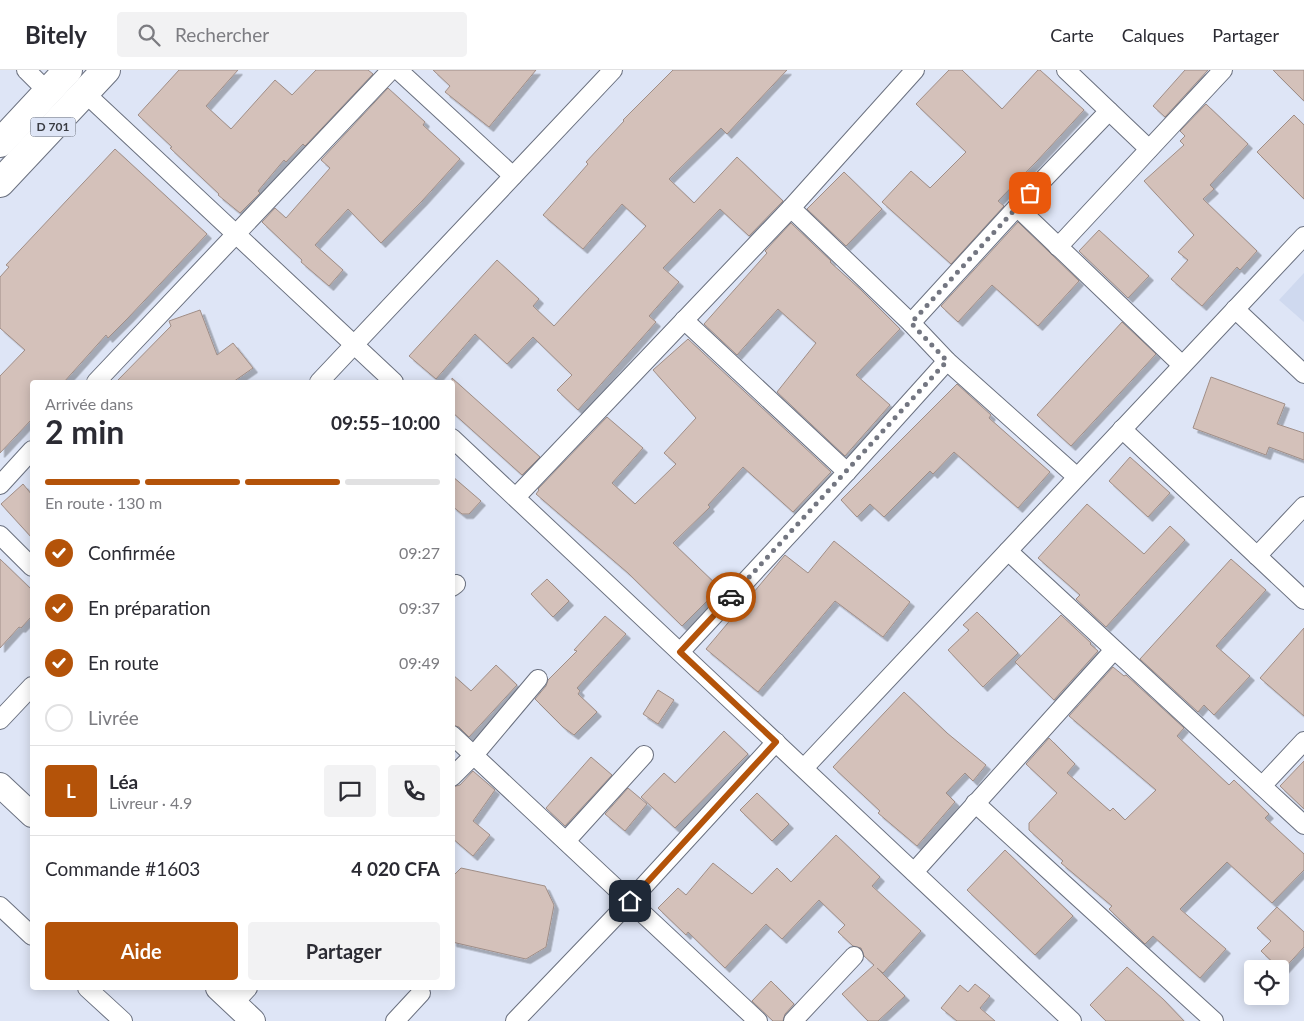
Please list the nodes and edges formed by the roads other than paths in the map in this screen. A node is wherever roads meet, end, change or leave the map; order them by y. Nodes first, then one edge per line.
1 (26, 70) edge
2 (68, 70) edge
3 (106, 70) edge
4 (391, 70) edge
5 (398, 70) edge
6 (613, 70) edge
7 (915, 70) edge
8 (1066, 70) edge
9 (1223, 70) edge
10 (48, 92) junction
11 (84, 93) junction
12 (1109, 111) junction
13 (0, 143) edge
14 (1149, 150) junction
15 (513, 176) junction
16 (0, 184) edge
17 (1017, 207) junction
18 (791, 208) junction
19 (236, 234) junction
20 (1304, 236) edge
21 (1058, 247) junction
22 (1235, 309) junction
23 (684, 320) junction
24 (911, 323) junction
25 (354, 345) junction
26 (947, 361) junction
27 (1182, 365) junction
28 (1304, 374) edge
29 (98, 380) edge
30 (321, 380) edge
31 (392, 380) edge
32 (1122, 429) junction
33 (455, 441) edge
34 (30, 452) edge
35 (847, 472) junction
36 (1077, 477) junction
37 (0, 485) edge
38 (516, 498) junction
39 (1304, 506) edge
40 (0, 535) edge
41 (1008, 551) junction
42 (1257, 556) junction
43 (30, 565) edge
44 (1304, 600) edge
45 (1114, 650) junction
46 (680, 652) junction
47 (538, 679) dead end
48 (30, 688) edge
49 (0, 720) edge
50 (455, 738) edge
51 (776, 742) junction
52 (1304, 742) edge
53 (474, 755) junction
54 (644, 755) dead end
55 (804, 768) junction
56 (455, 774) edge
57 (0, 785) edge
58 (1262, 786) junction
59 (975, 803) junction
60 (30, 813) edge
61 (1304, 825) edge
62 (566, 841) junction
63 (914, 872) junction
64 (630, 901) junction
65 (0, 906) edge
66 (30, 934) edge
67 (854, 956) dead end
68 (89, 990) edge
69 (233, 993) edge
70 (421, 993) dead end
71 (123, 1021) edge
72 (254, 1021) edge
73 (395, 1021) edge
74 (515, 1021) edge
75 (758, 1021) edge
76 (793, 1021) edge
77 (1072, 1021) edge
78 (1214, 1021) edge

1 - 10 street
2 - 10 main road, D 701
3 - 11 main road, D 701
4 - 19 street
5 - 15 street
6 - 15 street
7 - 18 street
8 - 12 street
9 - 14 street
10 - 13 main road, D 701
11 - 16 main road, D 701
11 - 19 street
12 - 14 street
12 - 17 street
14 - 21 street
15 - 25 street
17 - 21 street
17 - 24 street
18 - 23 street
18 - 24 street
19 - 25 street
19 - 29 street
20 - 22 street
21 - 27 street
22 - 27 street
22 - 28 street
23 - 35 street
23 - 38 street
24 - 26 street
25 - 30 street
25 - 31 street
26 - 35 street
26 - 36 street
27 - 32 street
32 - 36 street
32 - 42 street
33 - 38 street
34 - 37 street
35 - 46 street
36 - 41 street
38 - 46 street
39 - 42 street
40 - 43 street
41 - 45 street
41 - 55 street
42 - 44 street
45 - 58 street
45 - 59 street
46 - 51 street
47 - 53 street
48 - 49 street
50 - 53 street
51 - 55 street
51 - 64 street
52 - 58 street
53 - 56 street
53 - 62 street
54 - 62 street
55 - 63 street
57 - 60 street
58 - 61 street
59 - 63 street
59 - 78 street
62 - 64 street
63 - 77 street
64 - 74 street
64 - 75 street
65 - 66 street
67 - 76 street
68 - 71 street
69 - 72 street
70 - 73 street

